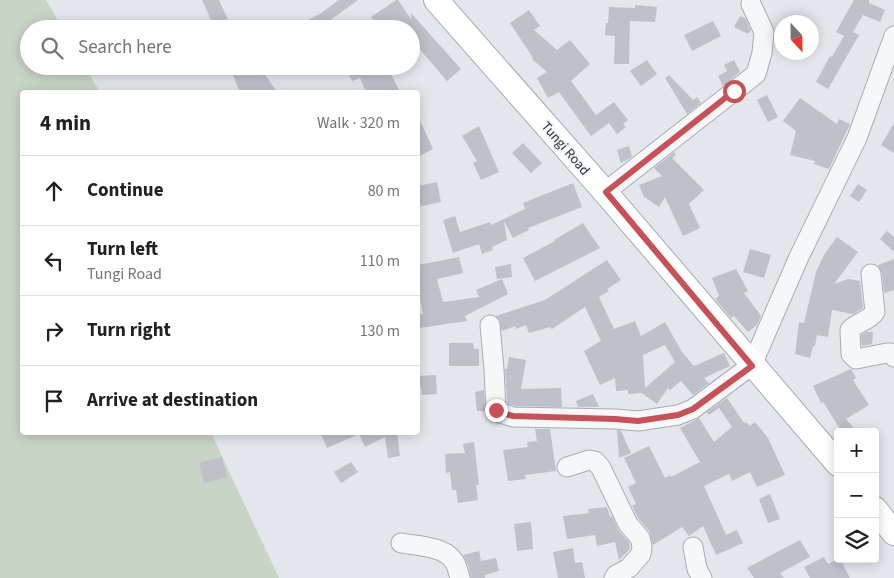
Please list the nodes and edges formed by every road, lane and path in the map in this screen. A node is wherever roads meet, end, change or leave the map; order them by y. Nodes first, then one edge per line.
1 (436, 0) edge
2 (751, 4) dead end
3 (894, 36) edge
4 (606, 192) junction
5 (871, 274) dead end
6 (490, 325) dead end
7 (894, 357) edge
8 (752, 366) junction
9 (834, 459) edge
10 (567, 467) dead end
11 (879, 514) edge
12 (894, 533) edge
13 (401, 543) dead end
14 (693, 547) dead end
15 (460, 578) edge
16 (614, 578) edge
17 (702, 578) edge

1 - 4 main road, Tungi Road
2 - 4 street
3 - 8 street
4 - 8 main road, Tungi Road
5 - 7 street
6 - 8 street
8 - 9 main road, Tungi Road
10 - 16 street
11 - 12 main road
13 - 15 street
14 - 17 street

